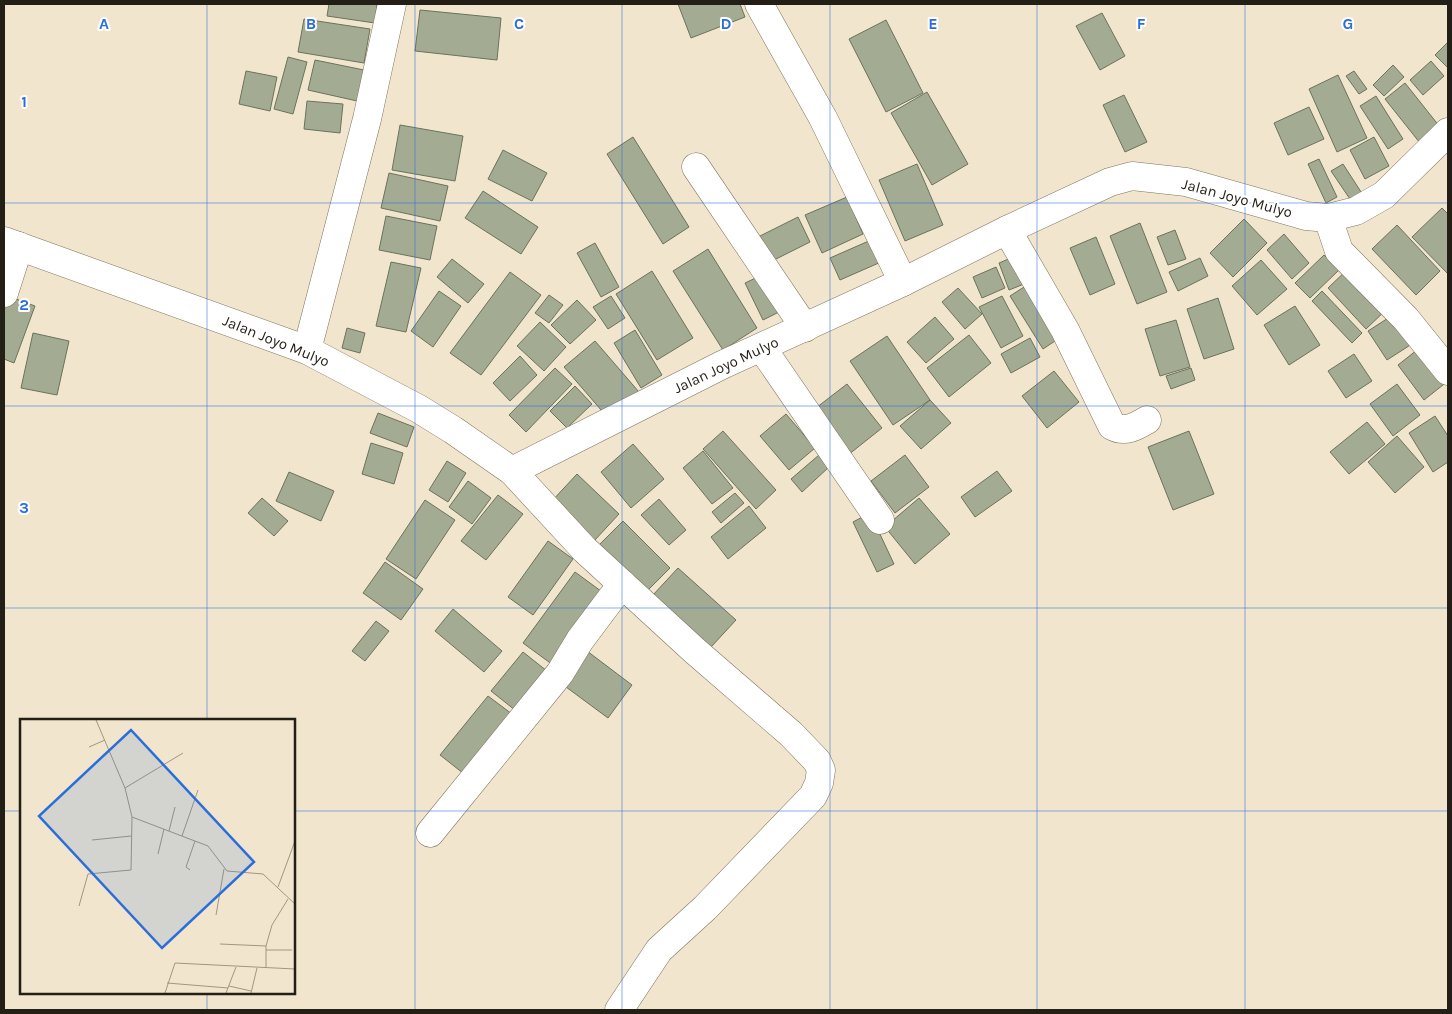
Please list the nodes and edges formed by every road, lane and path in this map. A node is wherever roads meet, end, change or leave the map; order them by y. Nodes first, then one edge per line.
1 (392, 4) edge
2 (759, 4) edge
3 (1448, 132) edge
4 (696, 166) dead end
5 (1328, 218) junction
6 (1007, 230) junction
7 (11, 243) edge
8 (903, 282) junction
9 (4, 293) edge
10 (805, 328) junction
11 (762, 348) junction
12 (307, 350) junction
13 (1448, 371) edge
14 (1147, 420) dead end
15 (512, 471) junction
16 (880, 520) dead end
17 (622, 584) junction
18 (430, 832) dead end
19 (619, 1010) edge

1 - 12 street
2 - 8 street
3 - 5 street, Jalan Joyo Mulyo
4 - 10 street
5 - 6 street, Jalan Joyo Mulyo
5 - 13 street
6 - 8 street, Jalan Joyo Mulyo
6 - 14 street
7 - 9 street
7 - 12 street, Jalan Joyo Mulyo
8 - 10 street, Jalan Joyo Mulyo
10 - 11 street, Jalan Joyo Mulyo
11 - 15 street, Jalan Joyo Mulyo
11 - 16 street
12 - 15 street, Jalan Joyo Mulyo
15 - 17 street
17 - 18 street
17 - 19 street

